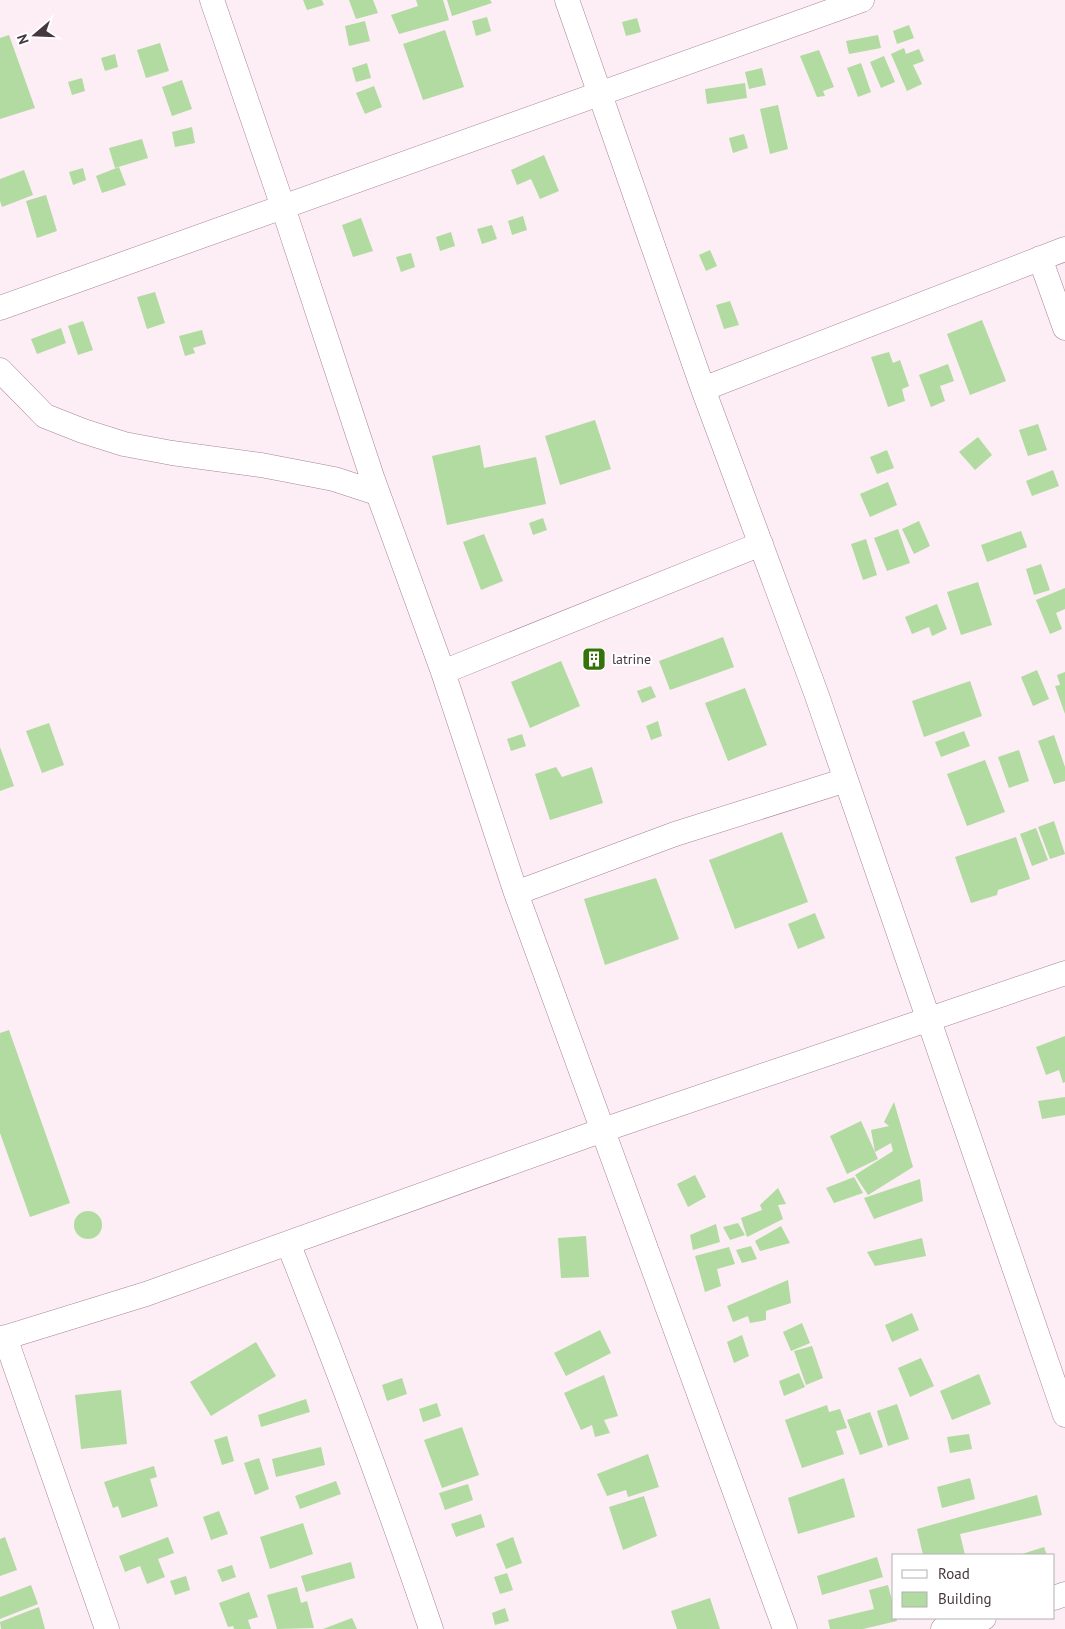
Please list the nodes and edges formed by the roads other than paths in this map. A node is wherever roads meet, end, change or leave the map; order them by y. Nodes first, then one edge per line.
1 (212, 0) edge
2 (567, 0) edge
3 (861, 0) edge
4 (600, 93) junction
5 (283, 207) junction
6 (1065, 249) edge
7 (1040, 258) junction
8 (0, 308) edge
9 (1065, 328) edge
10 (0, 370) edge
11 (703, 389) junction
12 (378, 493) junction
13 (761, 544) junction
14 (443, 672) junction
15 (846, 780) junction
16 (516, 893) junction
17 (1065, 973) edge
18 (927, 1019) junction
19 (603, 1130) junction
20 (288, 1243) junction
21 (2, 1338) edge
22 (1065, 1414) edge
23 (980, 1619) edge
24 (107, 1629) edge
25 (431, 1629) edge
26 (786, 1629) edge
27 (943, 1629) edge

1 - 5 street
2 - 4 street
3 - 4 street
4 - 5 street
4 - 11 street
5 - 8 street
5 - 12 street
6 - 7 street
7 - 9 street
7 - 11 street
10 - 12 street
11 - 13 street
12 - 14 street
13 - 14 street
13 - 15 street
14 - 16 street
15 - 16 street
15 - 18 street
16 - 19 street
17 - 18 street
18 - 19 street
18 - 22 street
19 - 20 street
19 - 26 street
20 - 21 street
20 - 25 street
21 - 24 street
23 - 27 street

